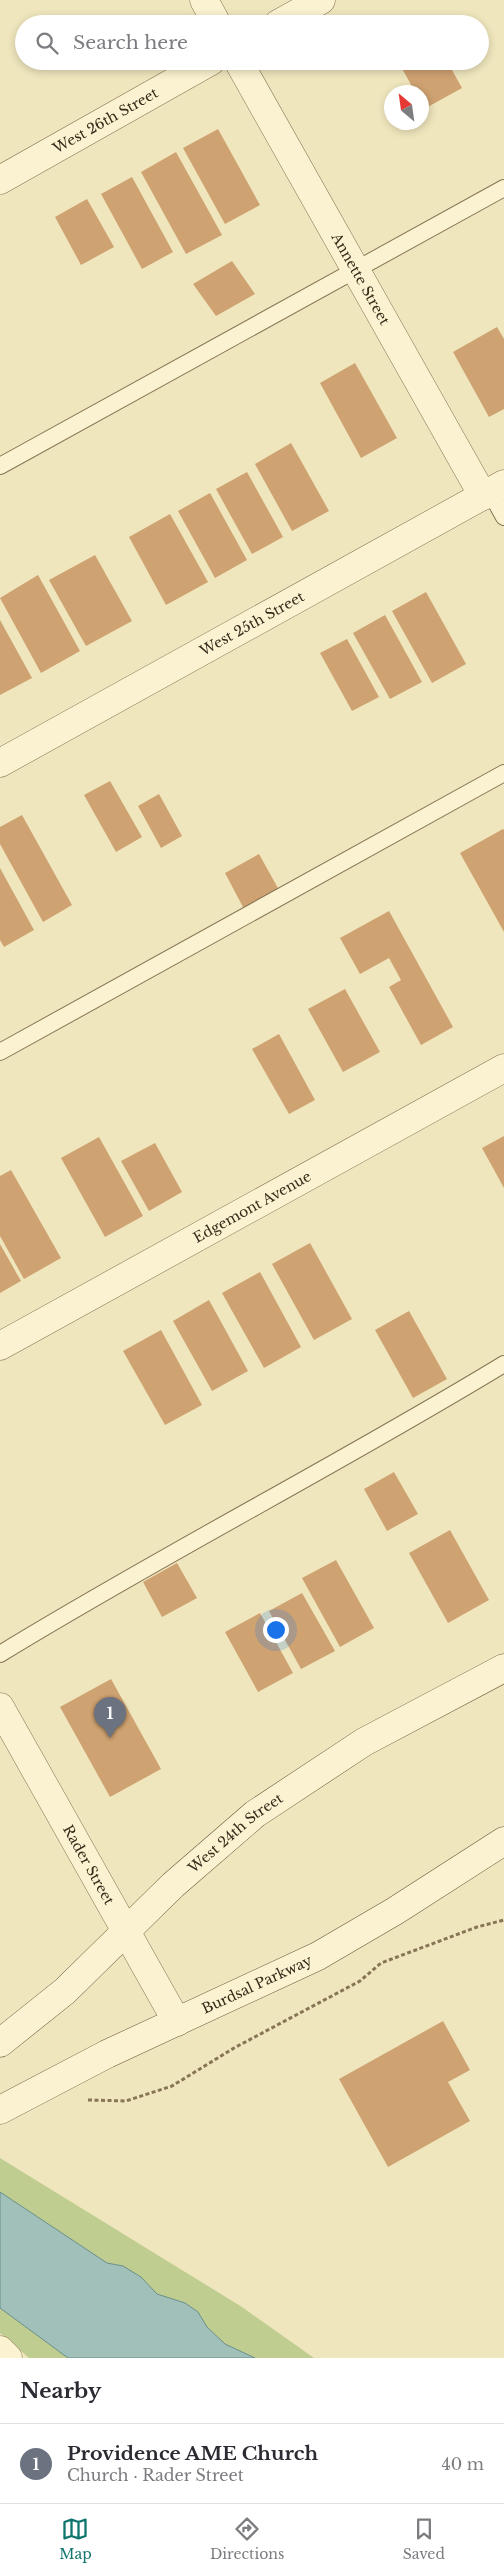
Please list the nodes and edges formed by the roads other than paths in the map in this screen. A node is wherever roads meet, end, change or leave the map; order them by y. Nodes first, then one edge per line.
1 (204, 0) edge
2 (321, 0) edge
3 (212, 15) edge
4 (294, 15) edge
5 (195, 70) edge
6 (243, 70) edge
7 (0, 180) edge
8 (504, 188) edge
9 (356, 270) junction
10 (0, 466) edge
11 (492, 490) edge
12 (504, 517) edge
13 (0, 763) edge
14 (504, 773) edge
15 (0, 1052) edge
16 (504, 1068) edge
17 (0, 1346) edge
18 (504, 1364) edge
19 (0, 1654) edge
20 (504, 1668) edge
21 (0, 1707) edge
22 (504, 1841) edge
23 (126, 1931) junction
24 (177, 2022) junction
25 (0, 2043) edge
26 (0, 2110) edge
27 (0, 2350) edge
28 (8, 2358) edge

1 - 3 street
2 - 4 street
5 - 7 street, West 26th Street
6 - 9 street, Annette Street
8 - 9 lane
9 - 10 lane
9 - 11 street, Annette Street
11 - 12 lane
11 - 13 street, West 25th Street
14 - 15 lane
16 - 17 street, Edgemont Avenue
18 - 19 lane
20 - 23 street, West 24th Street
21 - 23 street, Rader Street
22 - 24 street, Burdsal Parkway
23 - 24 street, Rader Street
23 - 25 street, West 24th Street
24 - 26 street, Burdsal Parkway
27 - 28 street

